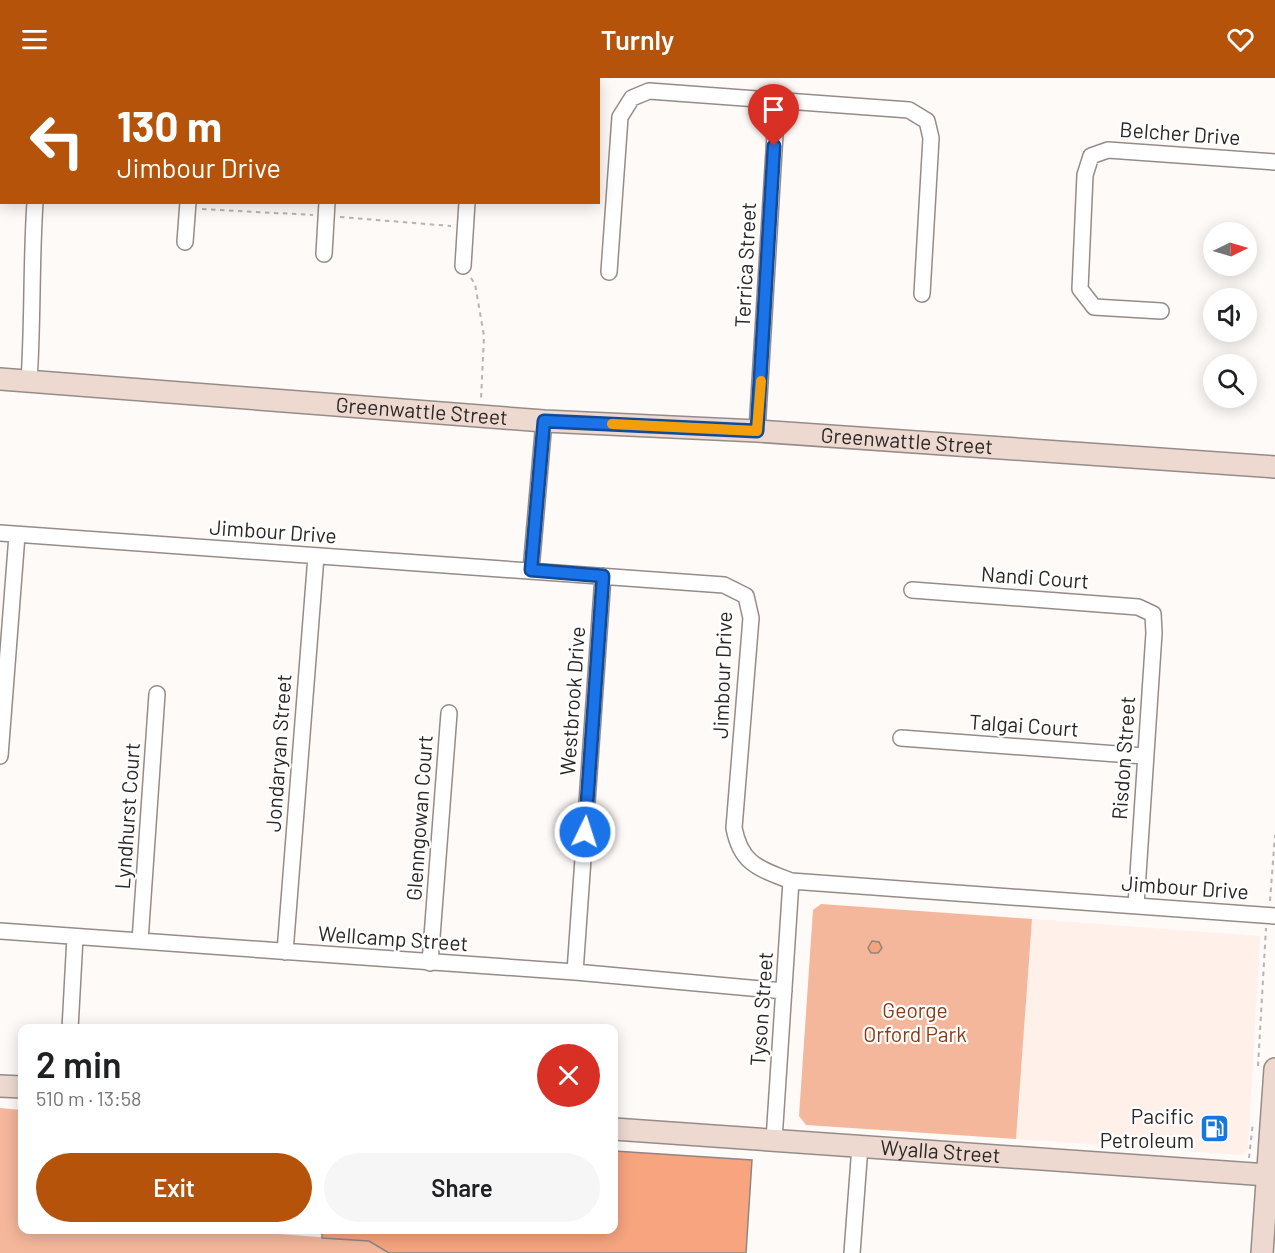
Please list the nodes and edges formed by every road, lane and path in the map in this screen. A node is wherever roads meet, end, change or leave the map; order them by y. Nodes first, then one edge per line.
1 (777, 102) junction
2 (1275, 162) edge
3 (36, 204) edge
4 (188, 204) edge
5 (327, 204) edge
6 (467, 204) edge
7 (185, 242) dead end
8 (324, 254) dead end
9 (463, 266) joint
10 (609, 273) dead end
11 (922, 294) dead end
12 (1161, 311) dead end
13 (0, 379) edge
14 (29, 381) junction
15 (481, 399) dead end
16 (544, 421) junction
17 (757, 431) junction
18 (1275, 467) edge
19 (0, 533) edge
20 (17, 535) junction
21 (316, 556) junction
22 (531, 570) junction
23 (603, 576) junction
24 (912, 590) dead end
25 (1153, 614) joint
26 (158, 694) dead end
27 (449, 713) dead end
28 (901, 738) dead end
29 (0, 756) edge
30 (1144, 756) junction
31 (1275, 835) edge
32 (791, 881) junction
33 (1136, 905) junction
34 (1271, 916) edge
35 (0, 931) edge
36 (75, 938) junction
37 (140, 940) junction
38 (285, 952) junction
39 (430, 963) junction
40 (575, 972) junction
41 (784, 991) junction
42 (70, 1024) edge
43 (1266, 1069) edge
44 (0, 1086) edge
45 (18, 1087) edge
46 (1254, 1115) dead end
47 (618, 1129) edge
48 (774, 1140) junction
49 (860, 1146) junction
50 (1249, 1156) dead end
51 (1271, 1173) edge
52 (852, 1253) edge
53 (1262, 1253) edge

1 - 10 street
1 - 11 street
1 - 17 street, Terrica Street
2 - 12 street, Belcher Drive
3 - 14 street
4 - 7 street
5 - 8 street
6 - 9 street
9 - 15 path
13 - 14 street, Greenwattle Street
14 - 16 street, Greenwattle Street
16 - 17 street, Greenwattle Street
16 - 22 street
17 - 18 street, Greenwattle Street
19 - 20 street, Jimbour Drive
20 - 21 street, Jimbour Drive
20 - 29 street
21 - 22 street, Jimbour Drive
21 - 38 street, Jondaryan Street
22 - 23 street, Jimbour Drive
23 - 32 street, Jimbour Drive
23 - 40 street, Westbrook Drive
24 - 25 street, Nandi Court
25 - 30 street, Risdon Street
26 - 37 street, Lyndhurst Court
27 - 39 street, Glenngowan Court
28 - 30 street, Talgai Court
30 - 33 street, Risdon Street
31 - 34 path
32 - 33 street, Jimbour Drive
32 - 41 street, Tyson Street
33 - 34 street, Jimbour Drive
34 - 43 path
35 - 36 street, Wellcamp Street
36 - 37 street, Wellcamp Street
36 - 42 street
37 - 38 street, Wellcamp Street
38 - 39 street, Wellcamp Street
39 - 40 street, Wellcamp Street
40 - 41 street, Wellcamp Street
41 - 48 street, Tyson Street
43 - 51 street
44 - 45 street
46 - 50 path
47 - 48 street, Wyalla Street
48 - 49 street, Wyalla Street
49 - 51 street, Wyalla Street
49 - 52 street
51 - 53 street

